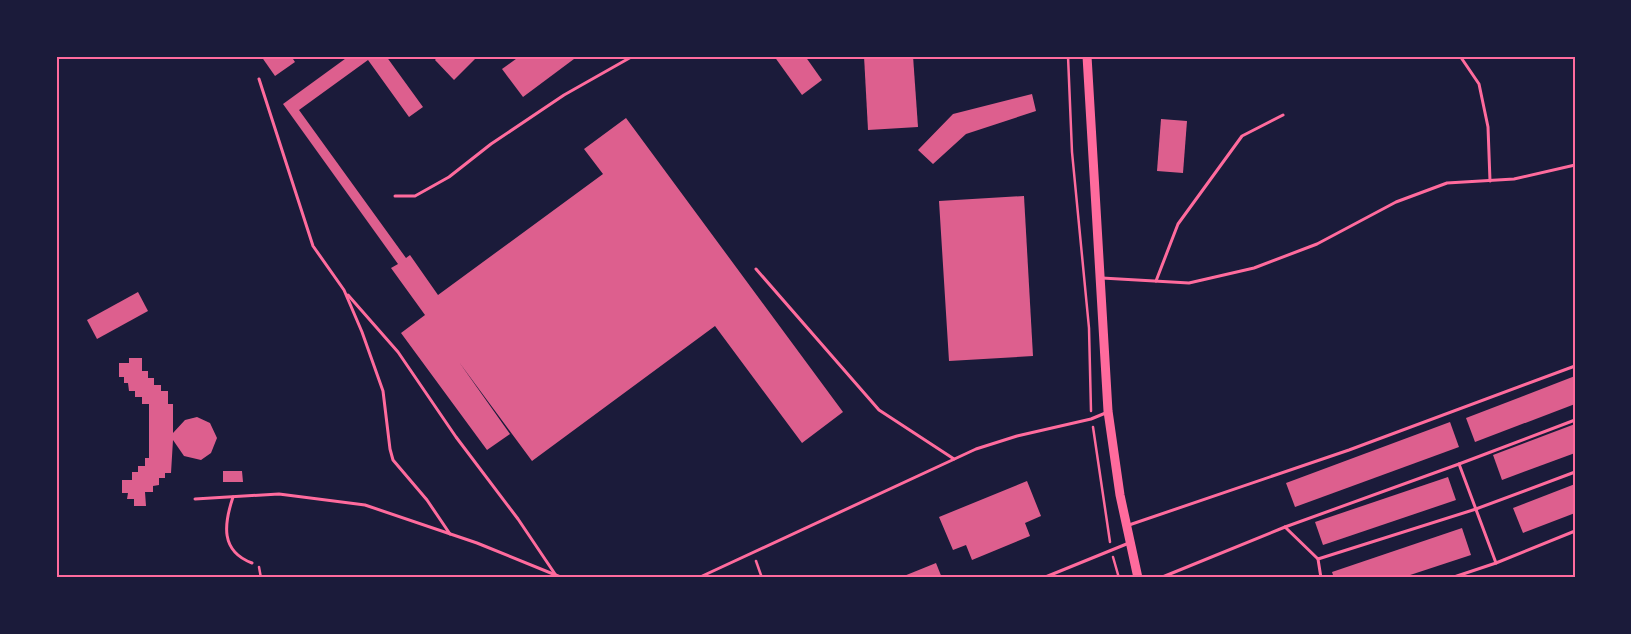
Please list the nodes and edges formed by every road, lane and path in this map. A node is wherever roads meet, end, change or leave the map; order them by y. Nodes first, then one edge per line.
1 (634, 56) edge
2 (1068, 56) edge
3 (1087, 56) edge
4 (1460, 56) edge
5 (259, 78) dead end
6 (1283, 115) dead end
7 (1575, 165) edge
8 (1490, 181) junction
9 (395, 196) dead end
10 (756, 269) dead end
11 (1101, 278) junction
12 (1156, 281) junction
13 (344, 290) junction
14 (1575, 366) edge
15 (1108, 411) junction
16 (1091, 419) junction
17 (1575, 420) edge
18 (954, 460) junction
19 (1459, 464) junction
20 (1575, 472) edge
21 (233, 497) junction
22 (195, 499) dead end
23 (1476, 509) junction
24 (1126, 526) junction
25 (1285, 527) junction
26 (1575, 531) edge
27 (450, 534) junction
28 (1129, 542) junction
29 (1111, 550) junction
30 (1318, 559) junction
31 (756, 560) dead end
32 (252, 563) dead end
33 (1496, 563) junction
34 (556, 575) junction
35 (563, 578) edge
36 (698, 578) edge
37 (762, 578) edge
38 (1042, 578) edge
39 (1119, 578) edge
40 (1138, 578) edge
41 (1160, 578) edge
42 (1321, 578) edge
43 (1451, 578) edge

1 - 9 lane
2 - 16 path
3 - 11 street
4 - 8 lane
5 - 13 lane
6 - 12 lane
7 - 8 lane
8 - 12 lane
10 - 18 lane
11 - 12 lane
11 - 15 street
13 - 27 lane
13 - 34 lane
14 - 24 lane
15 - 16 lane
15 - 24 street
16 - 18 lane
16 - 29 path
17 - 19 lane
18 - 36 lane
19 - 23 lane
19 - 25 lane
20 - 23 lane
21 - 22 lane
21 - 27 lane
21 - 32 lane
23 - 30 lane
23 - 33 lane
24 - 28 street
25 - 30 lane
25 - 41 lane
26 - 33 lane
27 - 34 lane
28 - 29 lane
28 - 40 street
29 - 38 lane
29 - 39 path
30 - 42 lane
31 - 37 path
33 - 43 lane
34 - 35 lane

